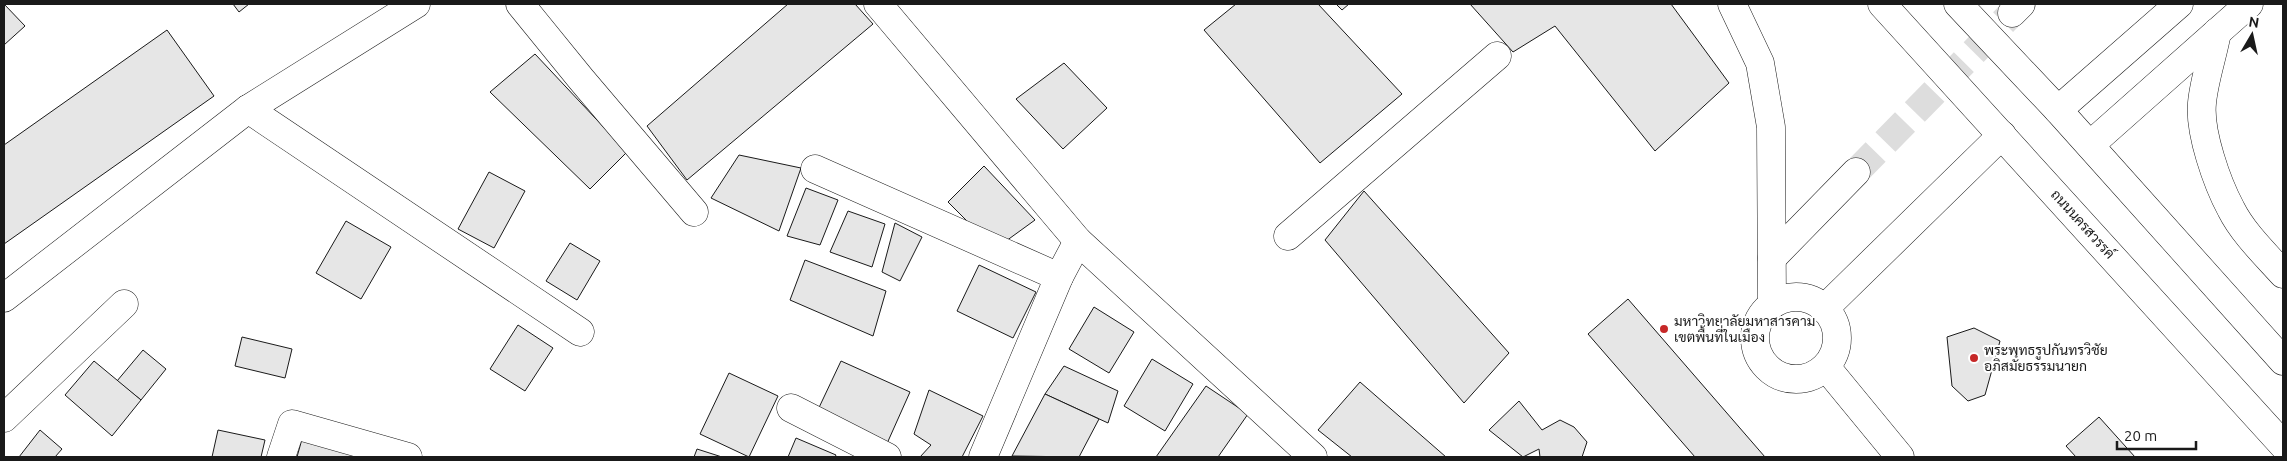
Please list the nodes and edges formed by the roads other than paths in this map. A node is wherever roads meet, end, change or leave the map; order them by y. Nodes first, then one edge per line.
1 (416, 4) edge
2 (520, 4) edge
3 (878, 4) edge
4 (1732, 4) edge
5 (1882, 4) edge
6 (1958, 4) edge
7 (2179, 4) edge
8 (2249, 4) edge
9 (2217, 32) junction
10 (1497, 56) dead end
11 (248, 109) junction
12 (2058, 110) junction
13 (2002, 135) junction
14 (2090, 145) junction
15 (815, 168) dead end
16 (1856, 172) tunnel mouth
17 (694, 212) dead end
18 (1288, 236) dead end
19 (1078, 241) junction
20 (1772, 258) junction
21 (2283, 274) edge
22 (1059, 277) junction
23 (4, 298) edge
24 (124, 304) dead end
25 (1772, 304) junction
26 (1824, 309) junction
27 (580, 332) dead end
28 (2283, 361) edge
29 (1826, 367) junction
30 (791, 408) dead end
31 (4, 418) edge
32 (2283, 445) edge
33 (1301, 453) edge
34 (280, 457) edge
35 (408, 457) edge
36 (887, 457) edge
37 (983, 457) edge
38 (1900, 457) edge

1 - 11 street
2 - 17 street
3 - 19 street
4 - 20 street
5 - 13 street, ถนนนครสวรรค์
6 - 12 street
7 - 12 street
8 - 9 street
9 - 14 street
9 - 21 street
10 - 18 street
11 - 23 street
11 - 27 street
12 - 14 street
13 - 26 street
13 - 32 street, ถนนนครสวรรค์
14 - 28 street
15 - 22 street
16 - 20 street
19 - 22 street
19 - 33 street
20 - 25 street
22 - 37 street
24 - 31 street
25 - 26 street
25 - 29 street
26 - 29 street
29 - 38 street
30 - 36 street
34 - 35 street

